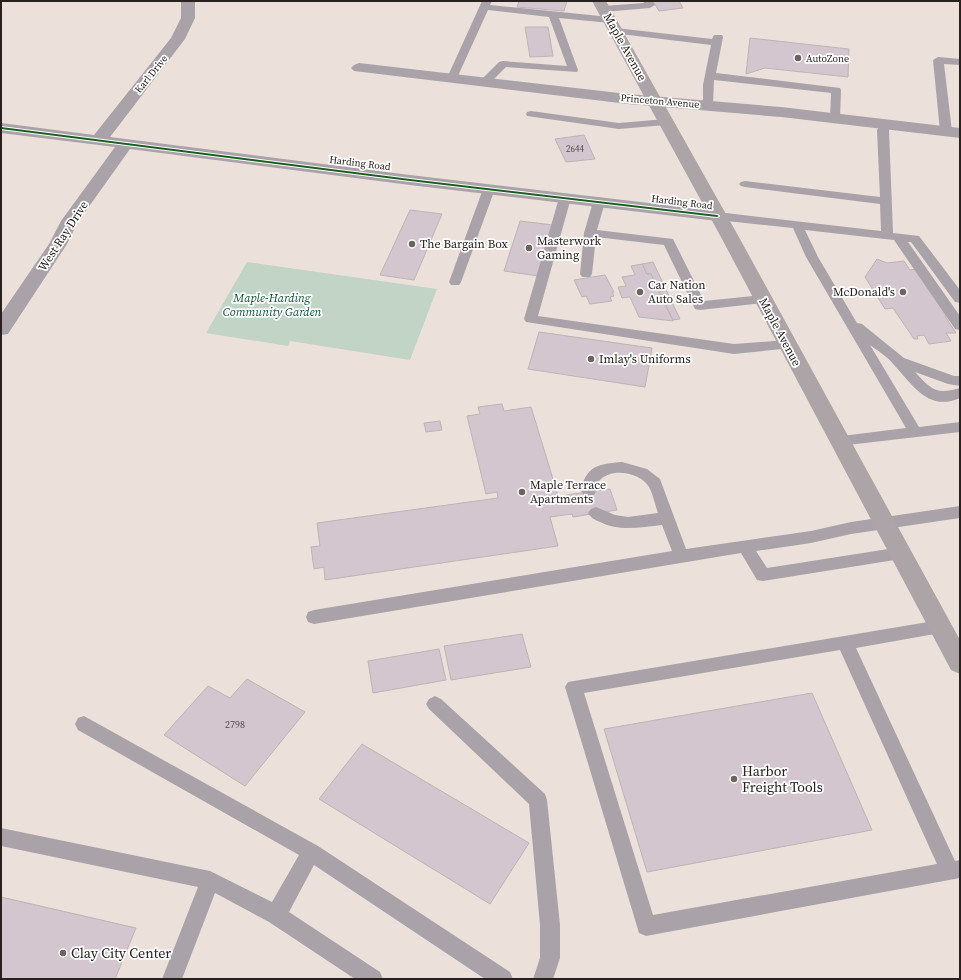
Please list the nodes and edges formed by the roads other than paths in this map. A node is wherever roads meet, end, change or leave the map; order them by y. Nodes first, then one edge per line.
1 (188, 1) edge
2 (648, 1) edge
3 (486, 4) edge
4 (553, 14) junction
5 (607, 15) edge
6 (960, 62) edge
7 (359, 68) dead end
8 (710, 76) junction
9 (452, 78) junction
10 (485, 82) junction
11 (654, 101) junction
12 (708, 105) junction
13 (531, 114) dead end
14 (835, 118) junction
15 (666, 122) junction
16 (886, 124) junction
17 (1, 128) edge
18 (953, 132) edge
19 (99, 140) junction
20 (126, 144) junction
21 (746, 184) dead end
22 (489, 189) junction
23 (565, 198) junction
24 (886, 201) junction
25 (599, 202) junction
26 (717, 216) junction
27 (797, 225) junction
28 (590, 233) junction
29 (892, 236) junction
30 (586, 274) dead end
31 (455, 282) dead end
32 (763, 299) junction
33 (960, 299) edge
34 (850, 321) junction
35 (960, 326) edge
36 (1, 329) edge
37 (787, 344) junction
38 (899, 361) junction
39 (960, 381) edge
40 (960, 393) edge
41 (960, 427) edge
42 (915, 432) junction
43 (839, 441) junction
44 (589, 491) dead end
45 (960, 512) edge
46 (596, 513) dead end
47 (668, 518) junction
48 (884, 523) junction
49 (745, 547) junction
50 (901, 553) junction
51 (681, 556) junction
52 (314, 617) dead end
53 (940, 627) junction
54 (845, 643) junction
55 (960, 663) edge
56 (435, 704) dead end
57 (84, 724) dead end
58 (1, 837) edge
59 (311, 852) junction
60 (955, 870) edge
61 (210, 880) junction
62 (276, 914) junction
63 (172, 979) edge
64 (373, 979) edge
65 (503, 979) edge
66 (543, 979) edge

1 - 19 street, Karl Drive
2 - 5 lane
3 - 4 lane
3 - 9 lane
4 - 5 lane
4 - 10 lane
5 - 8 lane
5 - 11 main road, Maple Avenue
6 - 18 lane
7 - 9 street, Princeton Avenue
8 - 12 lane
8 - 14 lane
9 - 10 street, Princeton Avenue
10 - 11 street, Princeton Avenue
11 - 12 street, Princeton Avenue
11 - 15 main road, Maple Avenue
12 - 14 street, Princeton Avenue
13 - 15 lane
14 - 16 street, Princeton Avenue
15 - 26 main road, Maple Avenue
16 - 18 street, Princeton Avenue
16 - 24 lane
17 - 19 street, Harding Road
19 - 20 street, Harding Road
20 - 22 street, Harding Road
20 - 36 street, West Ray Drive
21 - 24 lane
22 - 23 street, Harding Road
22 - 31 lane
23 - 25 street, Harding Road
23 - 37 lane
24 - 29 lane
25 - 26 street, Harding Road
25 - 28 lane
26 - 27 lane
26 - 32 main road, Maple Avenue
27 - 29 lane
27 - 34 lane
28 - 30 lane
28 - 32 lane
29 - 33 lane
29 - 35 lane
32 - 37 main road, Maple Avenue
34 - 38 lane
34 - 42 lane
37 - 43 main road, Maple Avenue
38 - 39 lane
38 - 40 lane
41 - 42 lane
42 - 43 lane
43 - 48 main road, Maple Avenue
44 - 47 lane
45 - 48 lane
46 - 47 lane
47 - 51 lane
48 - 49 lane
48 - 50 main road, Maple Avenue
49 - 50 lane
49 - 51 lane
50 - 53 main road, Maple Avenue
51 - 52 lane
53 - 54 lane
53 - 55 main road, Maple Avenue
54 - 60 lane
54 - 60 lane
56 - 66 lane
57 - 59 lane
58 - 61 lane
59 - 62 lane
59 - 65 lane
61 - 62 lane
61 - 63 lane
62 - 64 lane

